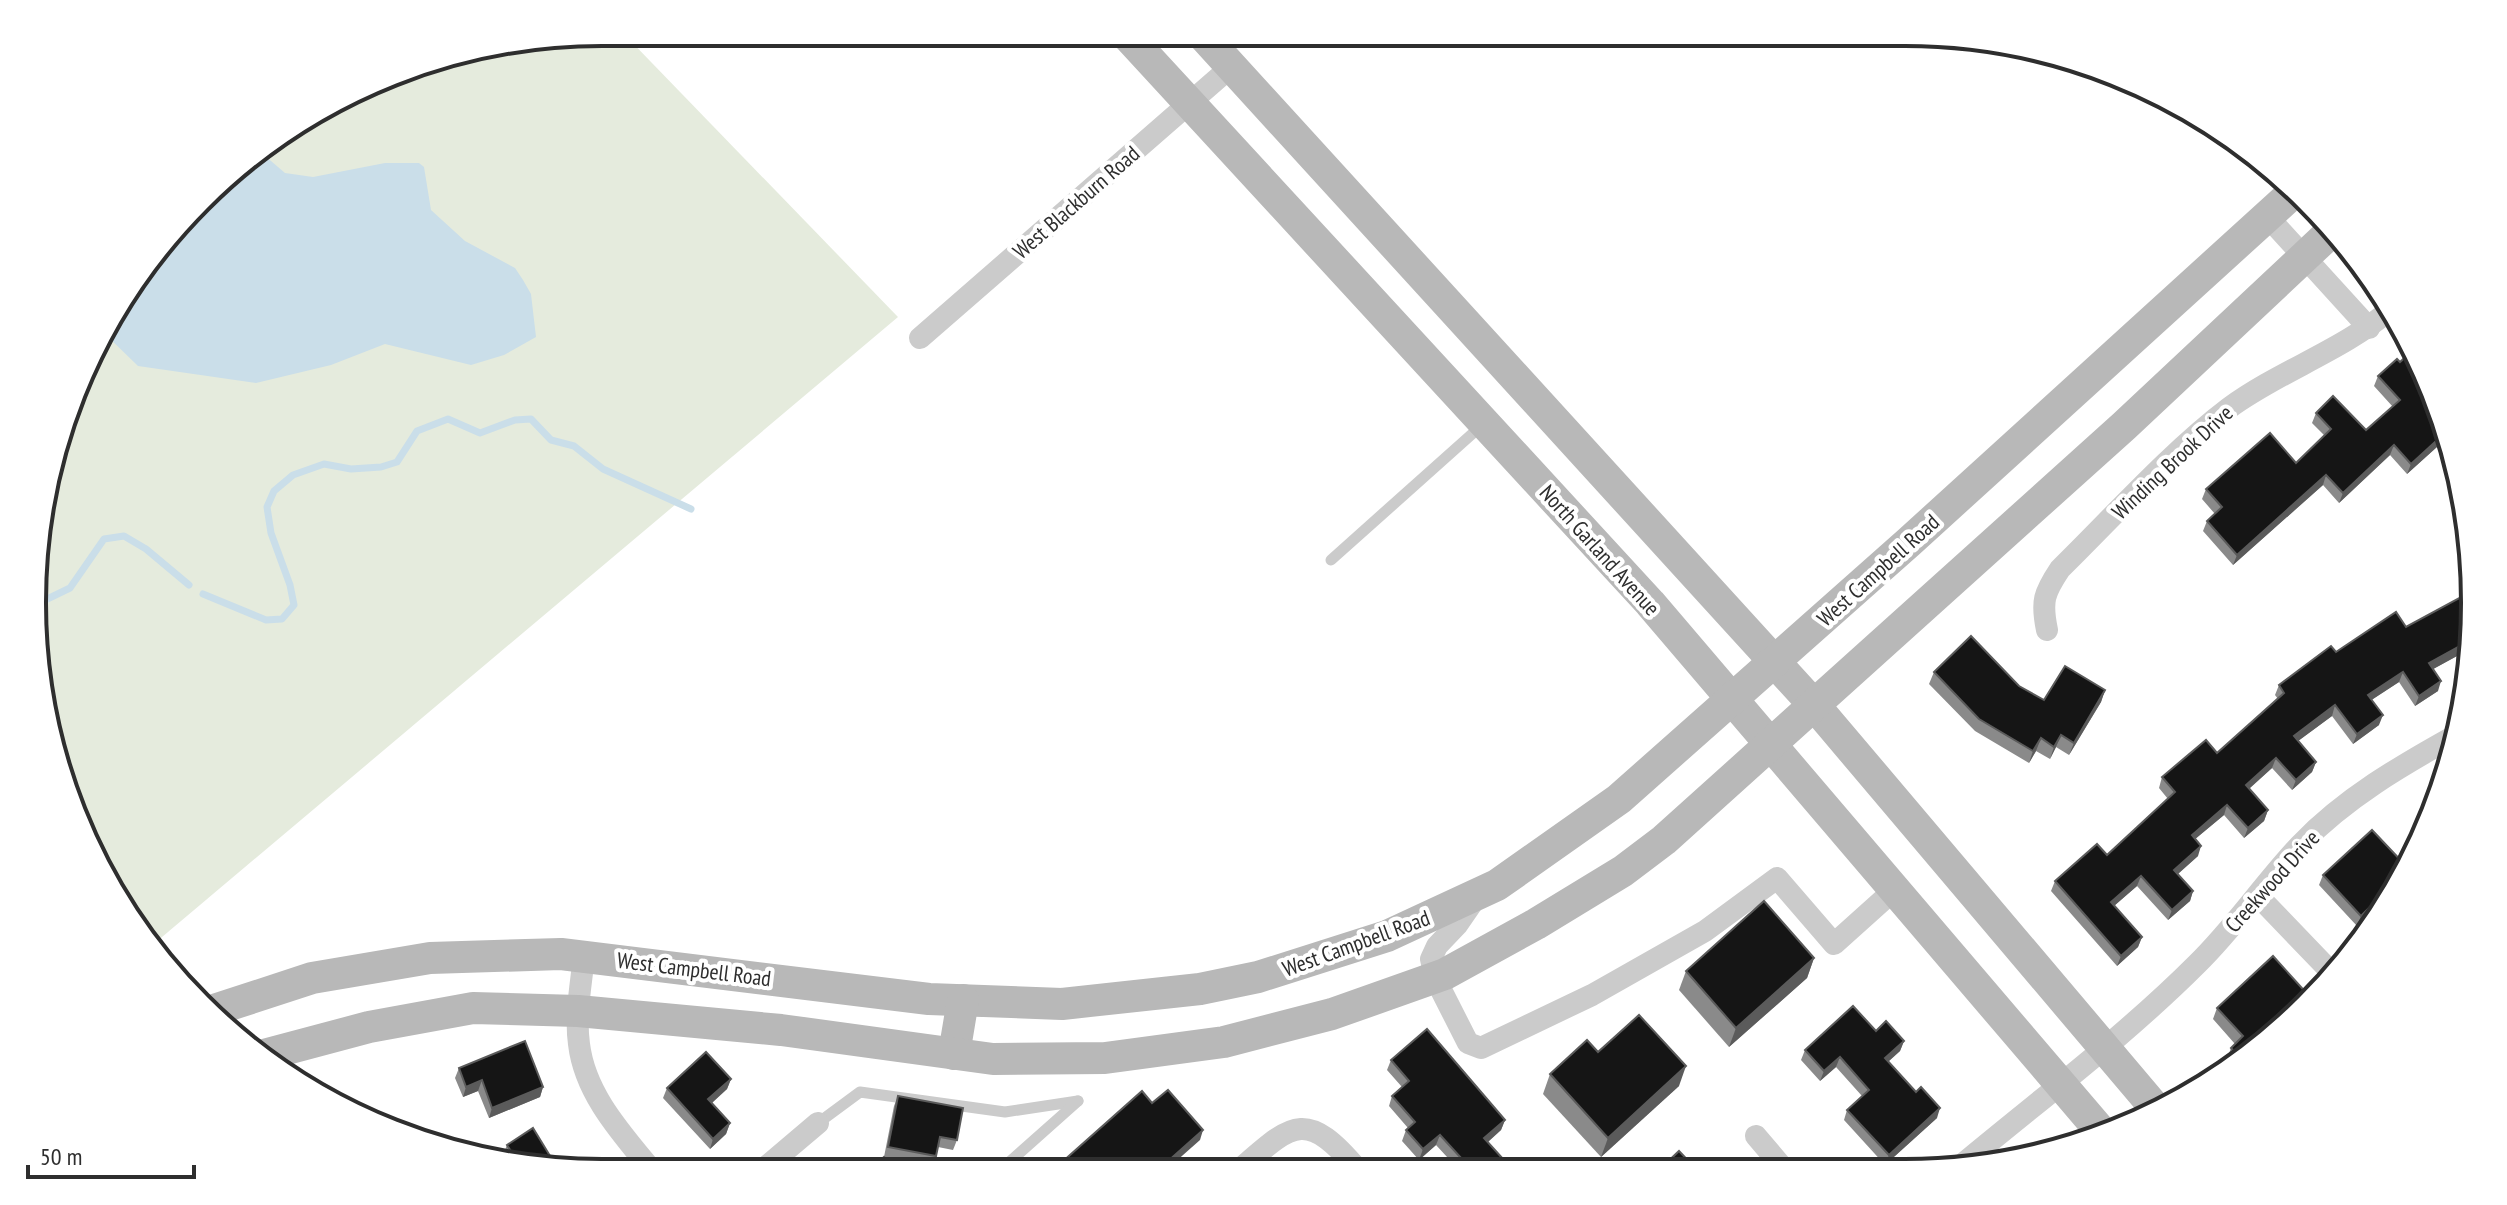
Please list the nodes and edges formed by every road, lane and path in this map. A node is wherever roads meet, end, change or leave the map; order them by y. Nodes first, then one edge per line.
1 (1137, 46) edge
2 (1213, 46) edge
3 (1232, 66) junction
4 (1190, 102) junction
5 (2287, 198) edge
6 (2267, 216) junction
7 (2325, 238) edge
8 (2305, 256) junction
9 (2382, 317) edge
10 (2369, 328) junction
11 (920, 338) dead end
12 (1484, 423) junction
13 (1331, 560) dead end
14 (2047, 630) dead end
15 (1775, 662) junction
16 (1733, 701) junction
17 (1815, 706) junction
18 (2443, 742) edge
19 (1771, 744) junction
20 (1893, 891) junction
21 (1477, 895) junction
22 (2258, 896) junction
23 (584, 956) junction
24 (2325, 966) edge
25 (1435, 978) junction
26 (963, 1000) junction
27 (222, 1008) edge
28 (578, 1011) junction
29 (2103, 1048) junction
30 (275, 1052) edge
31 (954, 1054) junction
32 (2059, 1084) junction
33 (2150, 1102) edge
34 (818, 1123) joint
35 (2095, 1125) edge
36 (1756, 1136) dead end
37 (1974, 1154) edge
38 (643, 1159) edge
39 (775, 1159) edge
40 (1013, 1159) edge
41 (1253, 1159) edge
42 (1347, 1159) edge
43 (1776, 1159) edge

1 - 4 main road, North Garland Avenue
2 - 3 main road
3 - 4 street, West Blackburn Road
3 - 15 main road
4 - 11 street, West Blackburn Road
4 - 12 main road, North Garland Avenue
5 - 6 main road, West Campbell Road
6 - 8 street
6 - 15 main road, West Campbell Road
7 - 8 main road
8 - 10 street
8 - 17 main road
9 - 10 street, Winding Brook Drive
10 - 14 street, Winding Brook Drive
12 - 13 lane
12 - 16 main road, North Garland Avenue
15 - 16 main road, West Campbell Road
15 - 17 main road
16 - 19 main road, North Garland Avenue
16 - 21 main road, West Campbell Road
17 - 19 main road
17 - 29 main road
18 - 22 street, Creekwood Drive
19 - 20 main road, North Garland Avenue
19 - 25 main road
20 - 25 street
20 - 32 main road, North Garland Avenue
21 - 25 street
21 - 26 main road, West Campbell Road
22 - 24 street
22 - 29 street, Creekwood Drive
23 - 26 main road, West Campbell Road
23 - 27 main road, West Campbell Road
23 - 28 street
25 - 31 main road
26 - 31 main road
28 - 30 main road
28 - 31 main road
28 - 38 street
29 - 32 street, Creekwood Drive
29 - 33 main road
32 - 35 main road, North Garland Avenue
32 - 37 street, Creekwood Drive
34 - 39 street
34 - 40 lane
36 - 43 street
41 - 42 street

